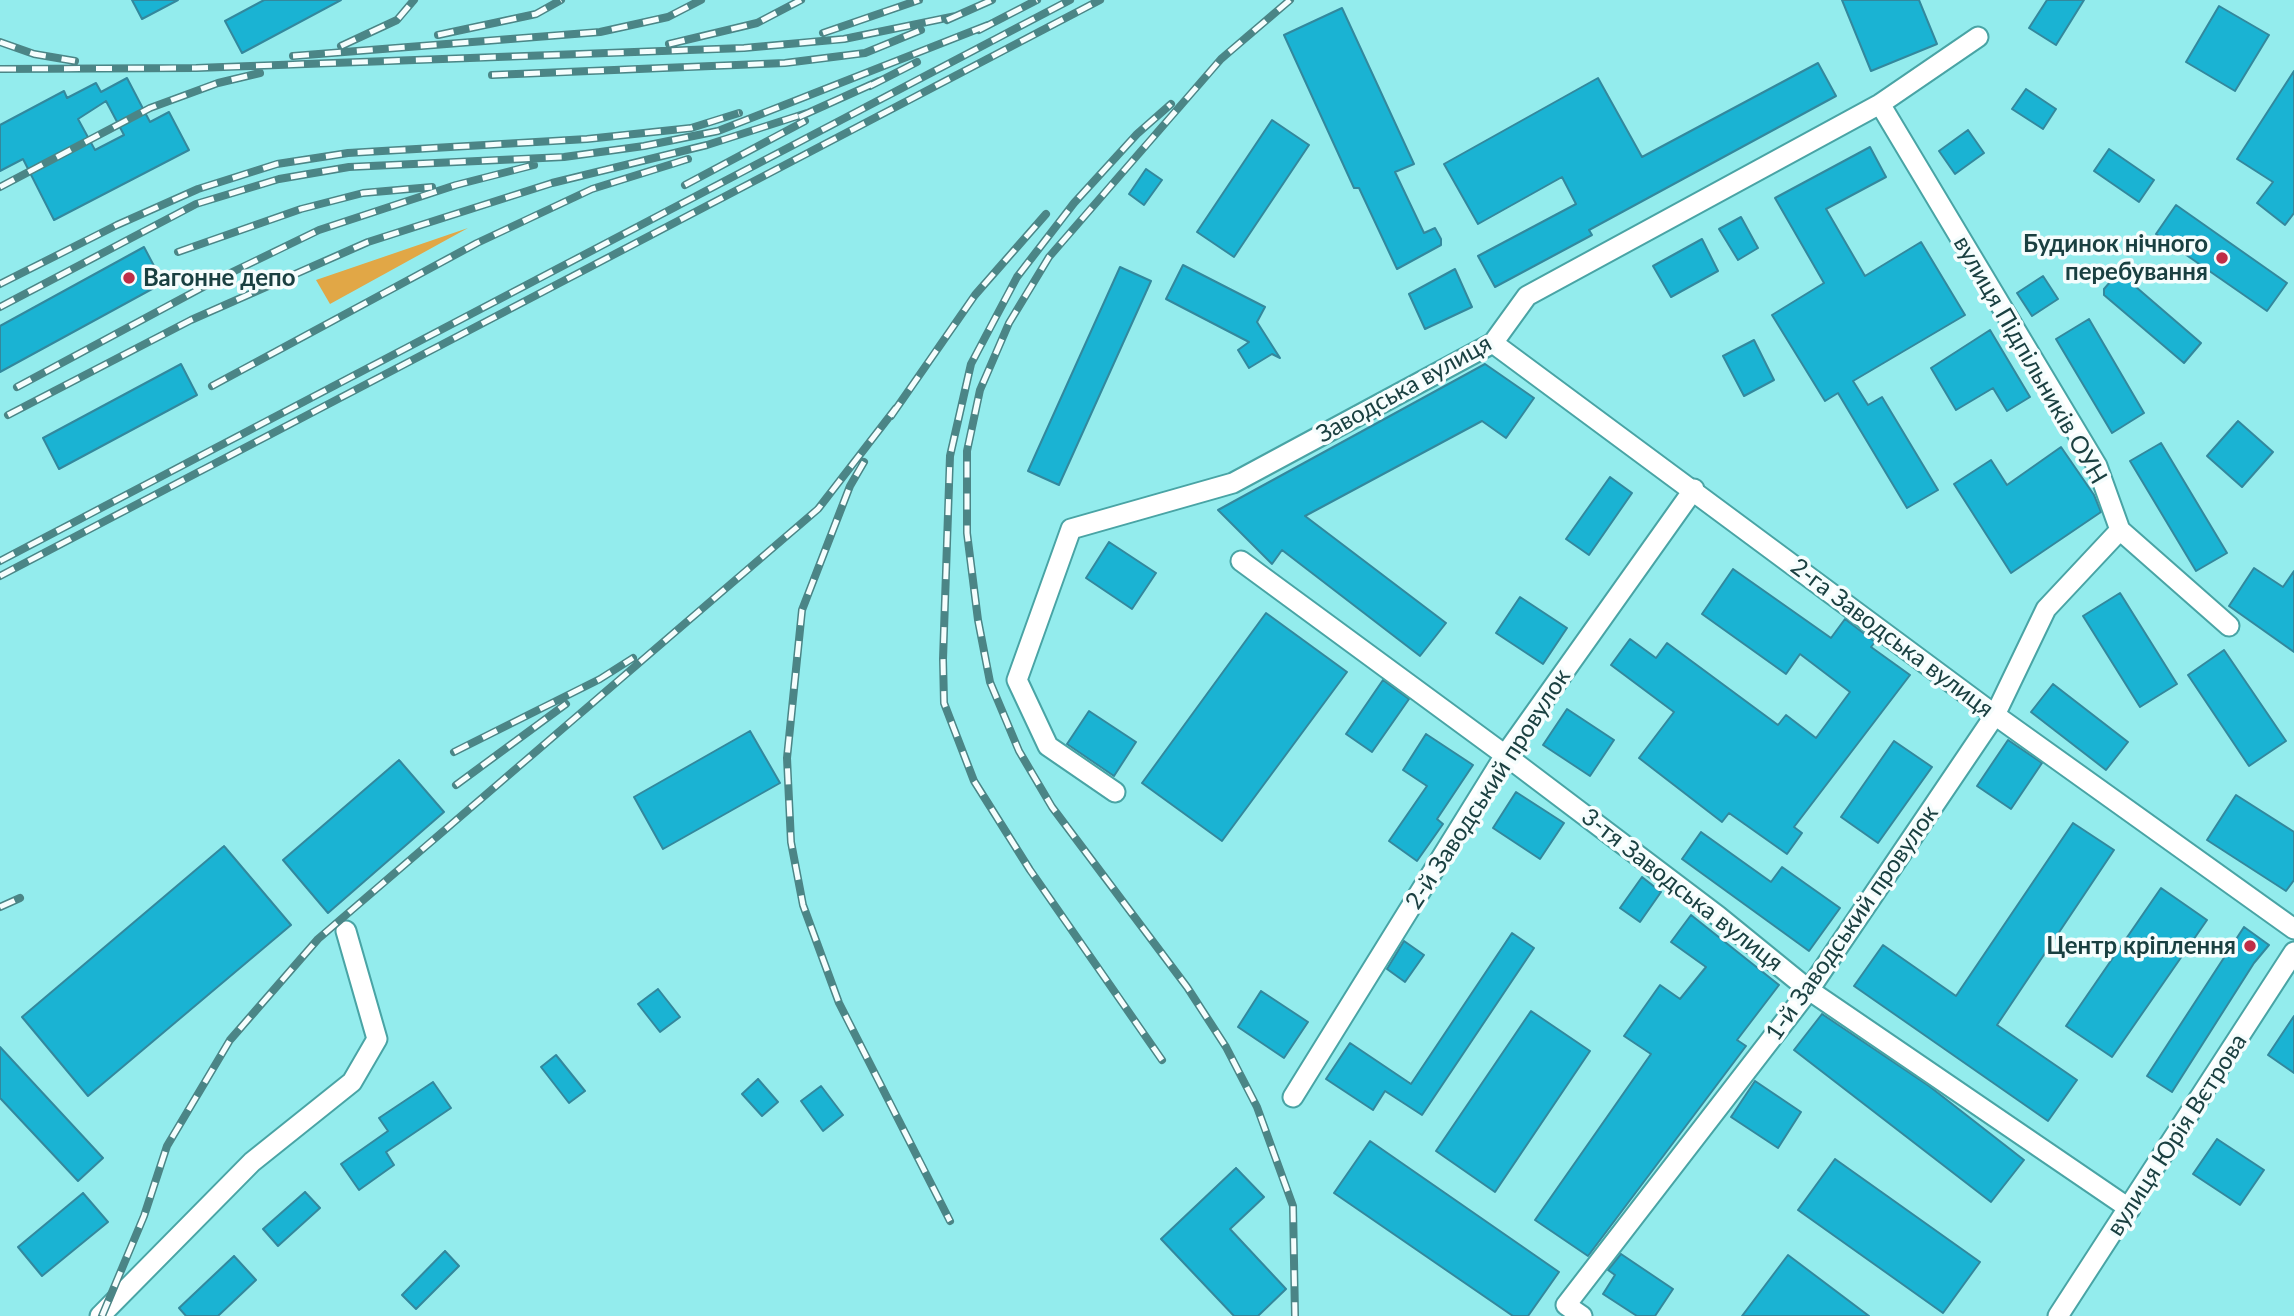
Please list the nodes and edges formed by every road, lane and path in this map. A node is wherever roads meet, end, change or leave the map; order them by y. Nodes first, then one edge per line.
1 (1978, 37) dead end
2 (1880, 104) junction
3 (1493, 343) junction
4 (1694, 489) junction
5 (2120, 530) junction
6 (1241, 561) dead end
7 (2229, 626) dead end
8 (1994, 715) junction
9 (1505, 755) junction
10 (1115, 792) dead end
11 (2294, 929) edge
12 (346, 931) dead end
13 (2294, 952) edge
14 (1809, 990) junction
15 (1293, 1097) dead end
16 (2130, 1209) junction
17 (1574, 1311) edge
18 (100, 1316) edge
19 (2058, 1316) edge

1 - 2 street, Заводська вулиця
2 - 3 street, Заводська вулиця
2 - 5 street, вулиця Підпільників ОУН
3 - 4 street, 2-га Заводська вулиця
3 - 10 street, Заводська вулиця
4 - 8 street, 2-га Заводська вулиця
4 - 9 street, 2-й Заводський провулок
5 - 7 street, вулиця Підпільників ОУН
5 - 8 street, 1-й Заводський провулок
6 - 9 street, 3-тя Заводська вулиця
8 - 11 street, 2-га Заводська вулиця
8 - 14 street, 1-й Заводський провулок
9 - 14 street, 3-тя Заводська вулиця
9 - 15 street, 2-й Заводський провулок
12 - 18 street
13 - 16 street, вулиця Юрія Вєтрова
14 - 16 street, 3-тя Заводська вулиця
14 - 17 street, 1-й Заводський провулок
16 - 19 street, вулиця Юрія Вєтрова

